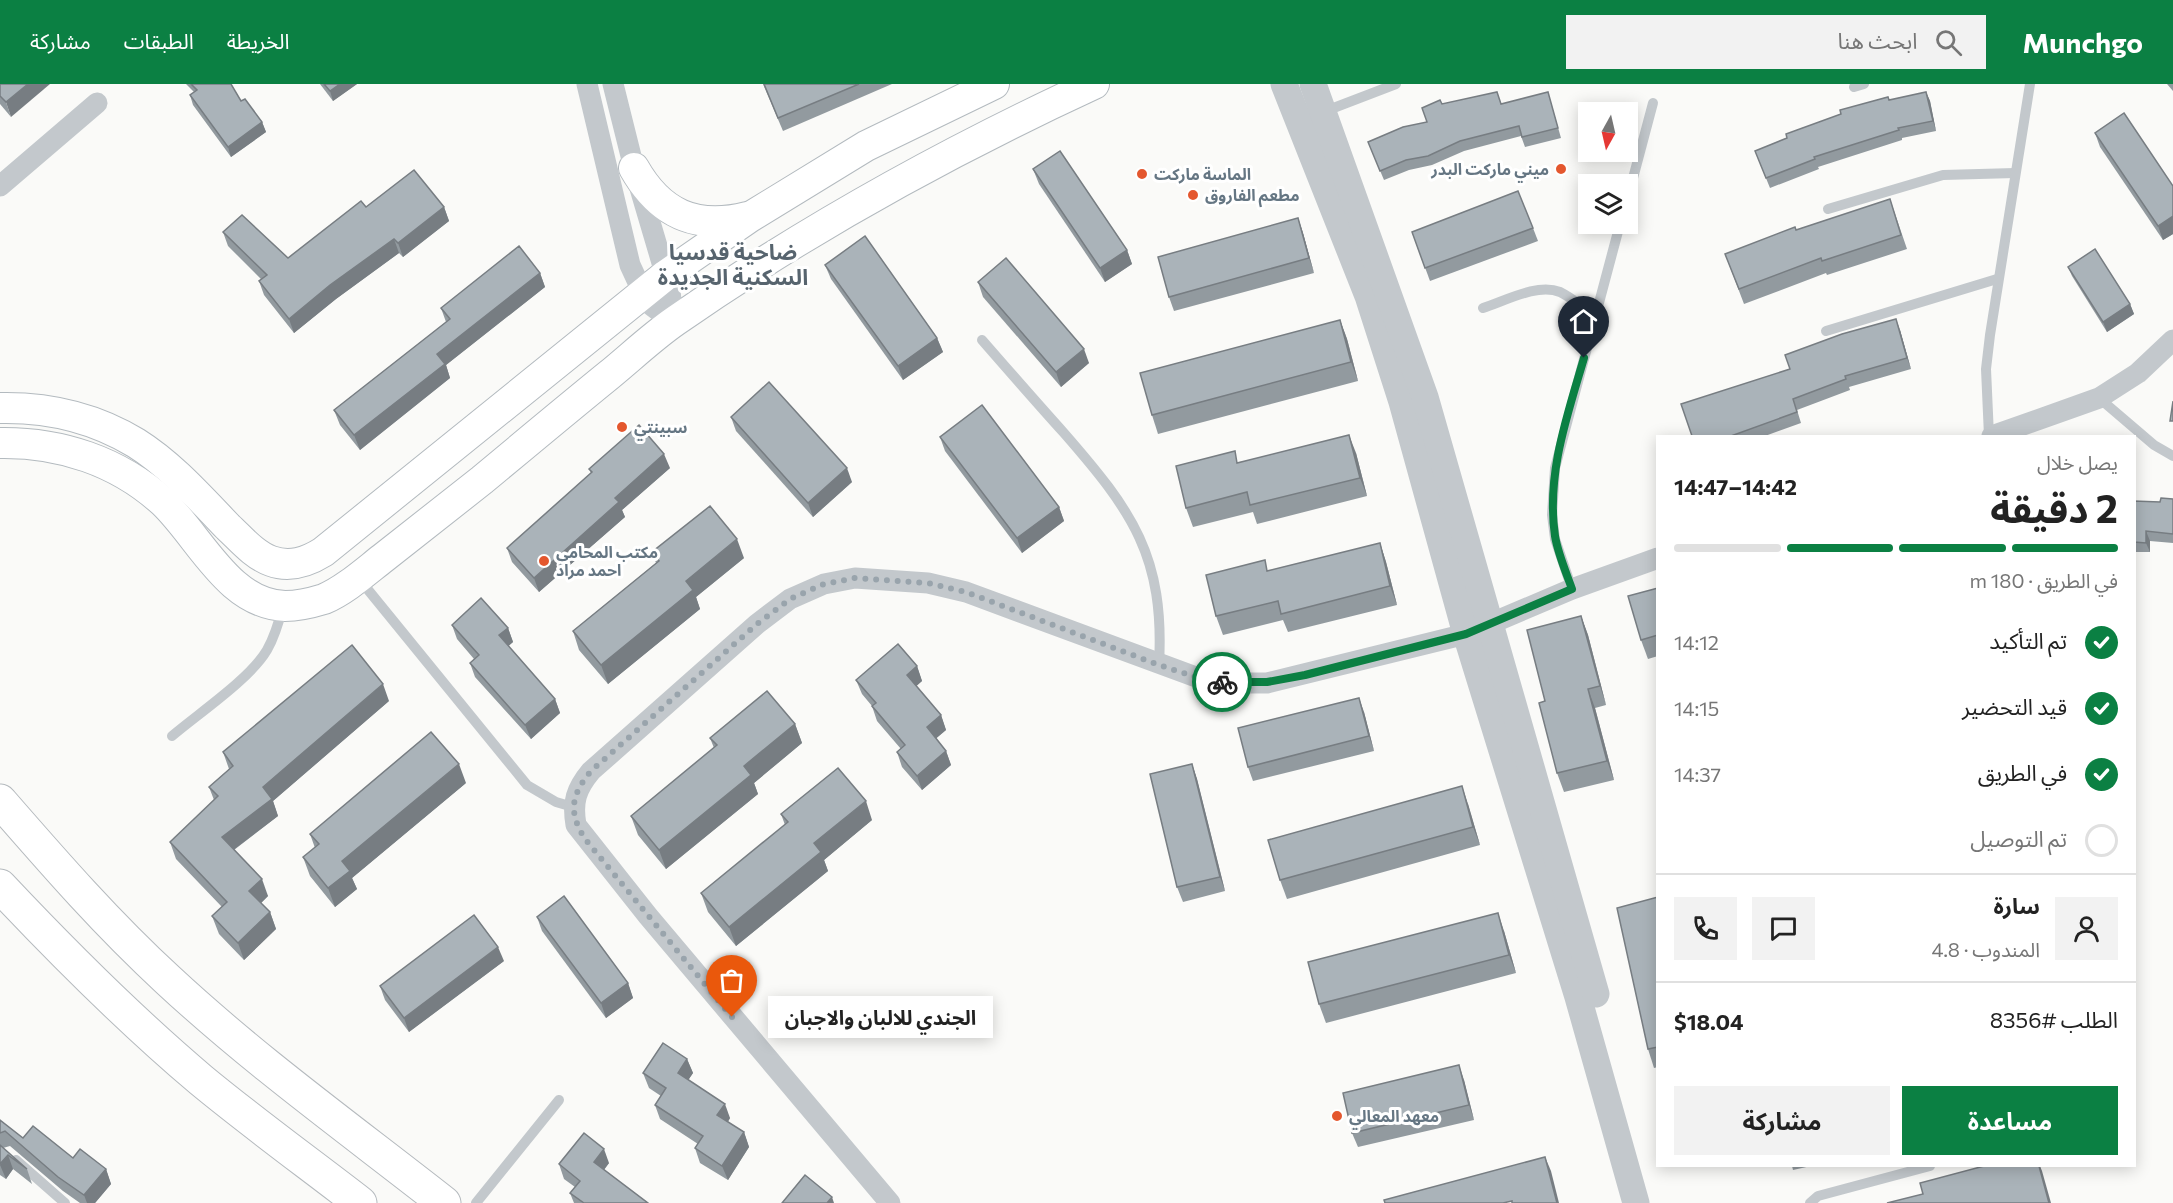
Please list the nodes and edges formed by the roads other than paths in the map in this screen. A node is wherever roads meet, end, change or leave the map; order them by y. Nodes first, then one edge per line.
1 (587, 84) edge
2 (613, 84) edge
3 (994, 84) edge
4 (1094, 84) edge
5 (1284, 84) edge
6 (1313, 84) edge
7 (1396, 84) edge
8 (2030, 84) edge
9 (98, 103) dead end
10 (1653, 103) dead end
11 (1312, 117) junction
12 (634, 168) junction
13 (2015, 173) junction
14 (1634, 174) edge
15 (0, 186) edge
16 (1828, 209) dead end
17 (750, 217) junction
18 (1617, 234) edge
19 (1997, 279) junction
20 (654, 284) junction
21 (1483, 308) dead end
22 (1595, 315) junction
23 (673, 322) junction
24 (1826, 331) dead end
25 (982, 340) dead end
26 (2173, 340) edge
27 (2099, 398) junction
28 (1414, 400) junction
29 (0, 408) edge
30 (1990, 435) edge
31 (1993, 435) edge
32 (0, 443) edge
33 (2173, 456) edge
34 (1458, 504) junction
35 (1432, 512) junction
36 (1656, 559) edge
37 (291, 565) junction
38 (358, 578) junction
39 (1572, 589) junction
40 (283, 606) junction
41 (1491, 623) junction
42 (1466, 634) junction
43 (1159, 665) junction
44 (172, 736) dead end
45 (0, 801) edge
46 (573, 807) junction
47 (0, 886) edge
48 (559, 1100) dead end
49 (8, 1154) edge
50 (1926, 1167) edge
51 (65, 1203) edge
52 (360, 1203) edge
53 (444, 1203) edge
54 (476, 1203) edge
55 (890, 1203) edge
56 (1636, 1203) edge
57 (1654, 1203) edge
58 (1810, 1203) edge

1 - 20 street
2 - 12 street
3 - 17 main road
4 - 23 main road
5 - 11 street
6 - 11 street
7 - 11 lane
8 - 13 lane
9 - 15 street
10 - 14 lane
11 - 28 street
12 - 17 main road
12 - 20 street
13 - 16 lane
13 - 19 lane
17 - 20 main road
18 - 22 lane
19 - 24 lane
19 - 30 lane
20 - 23 street
20 - 23 street
20 - 37 main road
21 - 22 lane
22 - 39 lane
23 - 38 main road
25 - 43 lane
26 - 27 street
27 - 31 street
27 - 33 lane
28 - 34 street
28 - 35 street
29 - 37 main road
32 - 40 main road
34 - 35 street
34 - 41 street
35 - 42 street
36 - 39 street
37 - 40 main road
38 - 40 main road
38 - 46 lane
39 - 41 street
40 - 44 lane
41 - 42 street
41 - 57 street
42 - 43 street
42 - 56 street
43 - 46 street
45 - 53 main road
46 - 55 street
47 - 52 main road
48 - 54 lane
49 - 51 lane
50 - 58 lane

